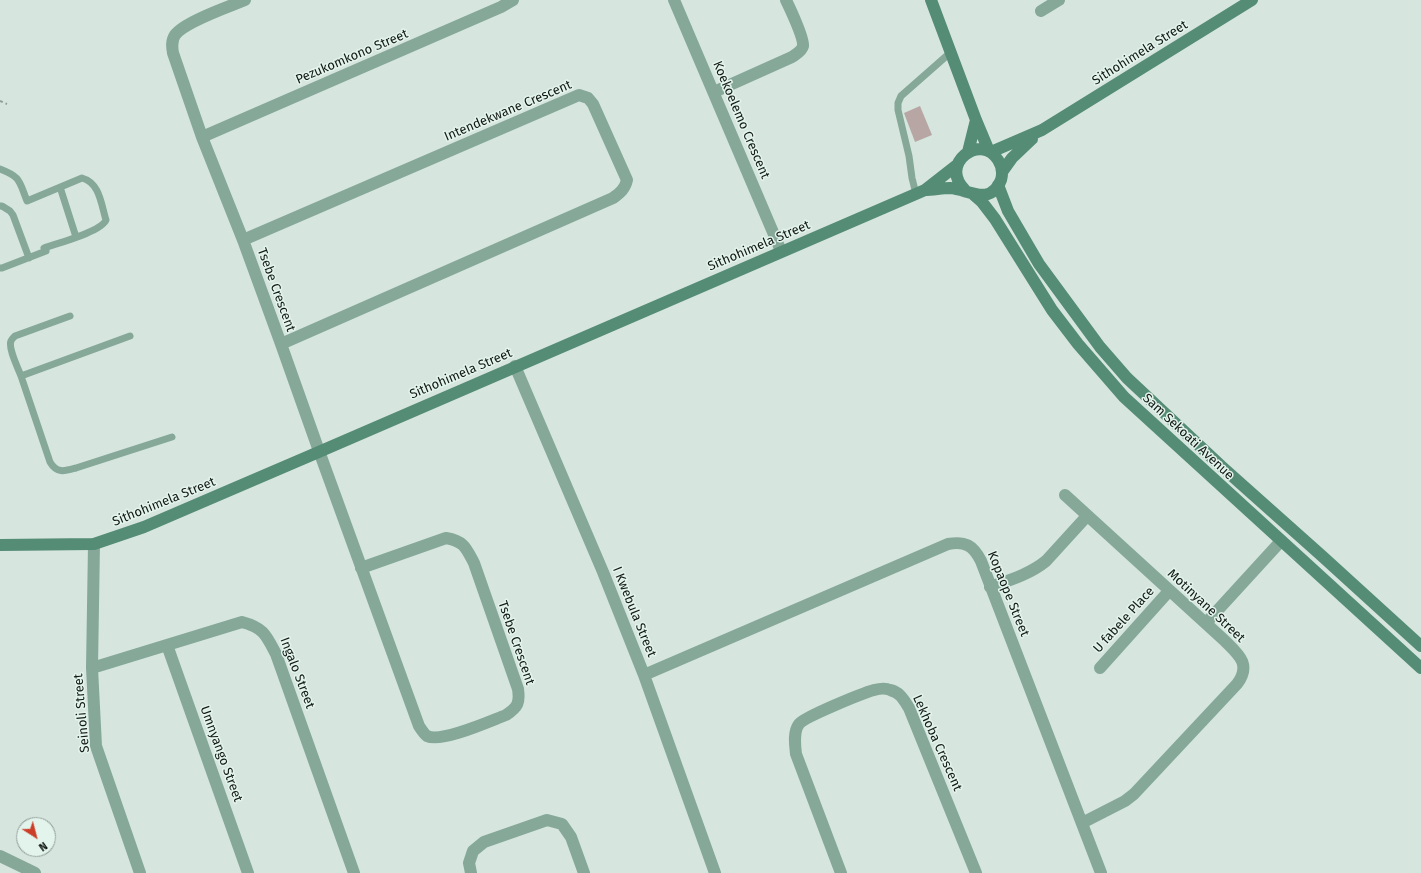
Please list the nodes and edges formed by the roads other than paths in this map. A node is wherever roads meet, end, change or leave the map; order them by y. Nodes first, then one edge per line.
1 (245, 0) edge
2 (513, 0) edge
3 (674, 0) edge
4 (786, 0) edge
5 (931, 0) edge
6 (1059, 0) edge
7 (1252, 0) edge
8 (1041, 11) dead end
9 (951, 52) junction
10 (714, 92) junction
11 (976, 120) junction
12 (1042, 130) junction
13 (202, 137) junction
14 (968, 152) junction
15 (990, 152) junction
16 (957, 165) junction
17 (0, 168) edge
18 (1002, 172) junction
19 (998, 185) junction
20 (60, 187) junction
21 (921, 192) junction
22 (969, 192) junction
23 (0, 206) edge
24 (76, 236) junction
25 (243, 240) junction
26 (781, 252) junction
27 (29, 258) junction
28 (0, 268) edge
29 (70, 316) dead end
30 (130, 336) dead end
31 (281, 344) junction
32 (515, 366) junction
33 (21, 376) junction
34 (172, 437) dead end
35 (319, 451) junction
36 (1065, 495) dead end
37 (1087, 516) junction
38 (1281, 541) junction
39 (94, 544) junction
40 (0, 546) edge
41 (361, 568) junction
42 (990, 587) junction
43 (1169, 591) junction
44 (1206, 623) junction
45 (166, 645) junction
46 (1421, 646) edge
47 (92, 668) junction
48 (1100, 668) dead end
49 (1421, 668) edge
50 (644, 675) junction
51 (1082, 823) junction
52 (0, 856) edge
53 (35, 873) edge
54 (140, 873) edge
55 (248, 873) edge
56 (354, 873) edge
57 (471, 873) edge
58 (584, 873) edge
59 (715, 873) edge
60 (841, 873) edge
61 (976, 873) edge
62 (1101, 873) edge

1 - 13 street, Tsebe Crescent
2 - 13 street, Pezukomkono Street
3 - 10 street, Koekoelemo Crescent
4 - 10 street
5 - 9 street
6 - 8 street
7 - 12 street, Sithohimela Street
9 - 11 street
9 - 21 lane
10 - 26 street, Koekoelemo Crescent
11 - 14 street
11 - 15 street
12 - 15 street, Sithohimela Street
12 - 18 street, Sithohimela Street
13 - 25 street, Tsebe Crescent
14 - 15 street
14 - 16 street
15 - 18 street
16 - 21 street, Sithohimela Street
16 - 22 street
17 - 20 lane
18 - 19 street
19 - 22 street
19 - 46 street, Sam Sekoati Avenue
20 - 24 lane
20 - 24 lane
21 - 22 street, Sithohimela Street
21 - 26 street, Sithohimela Street
22 - 38 street, Sam Sekoati Avenue
23 - 27 lane
24 - 27 lane
25 - 31 street, Tsebe Crescent
25 - 31 street, Intendekwane Crescent
26 - 32 street, Sithohimela Street
27 - 28 lane
29 - 33 lane
30 - 33 lane
31 - 35 street, Tsebe Crescent
32 - 35 street, Sithohimela Street
32 - 50 street, I Kwebula Street
33 - 34 lane
35 - 39 street, Sithohimela Street
35 - 41 street, Tsebe Crescent
36 - 37 street, Motinyane Street
37 - 42 street
37 - 43 street, Motinyane Street
38 - 44 street
38 - 49 street, Sam Sekoati Avenue
39 - 40 street, Sithohimela Street
39 - 47 street, Seinoli Street
41 - 41 street, Tsebe Crescent
42 - 50 street, Kopaope Street
42 - 51 street, Kopaope Street
43 - 44 street, Motinyane Street
43 - 48 street, U fabele Place
44 - 51 street, Motinyane Street
45 - 47 street, Ingalo Street
45 - 55 street, Umnyango Street
45 - 56 street, Ingalo Street
47 - 54 street, Seinoli Street
50 - 59 street, I Kwebula Street
51 - 62 street, Kopaope Street
52 - 53 street
57 - 58 street
60 - 61 street, Lekhoba Crescent

